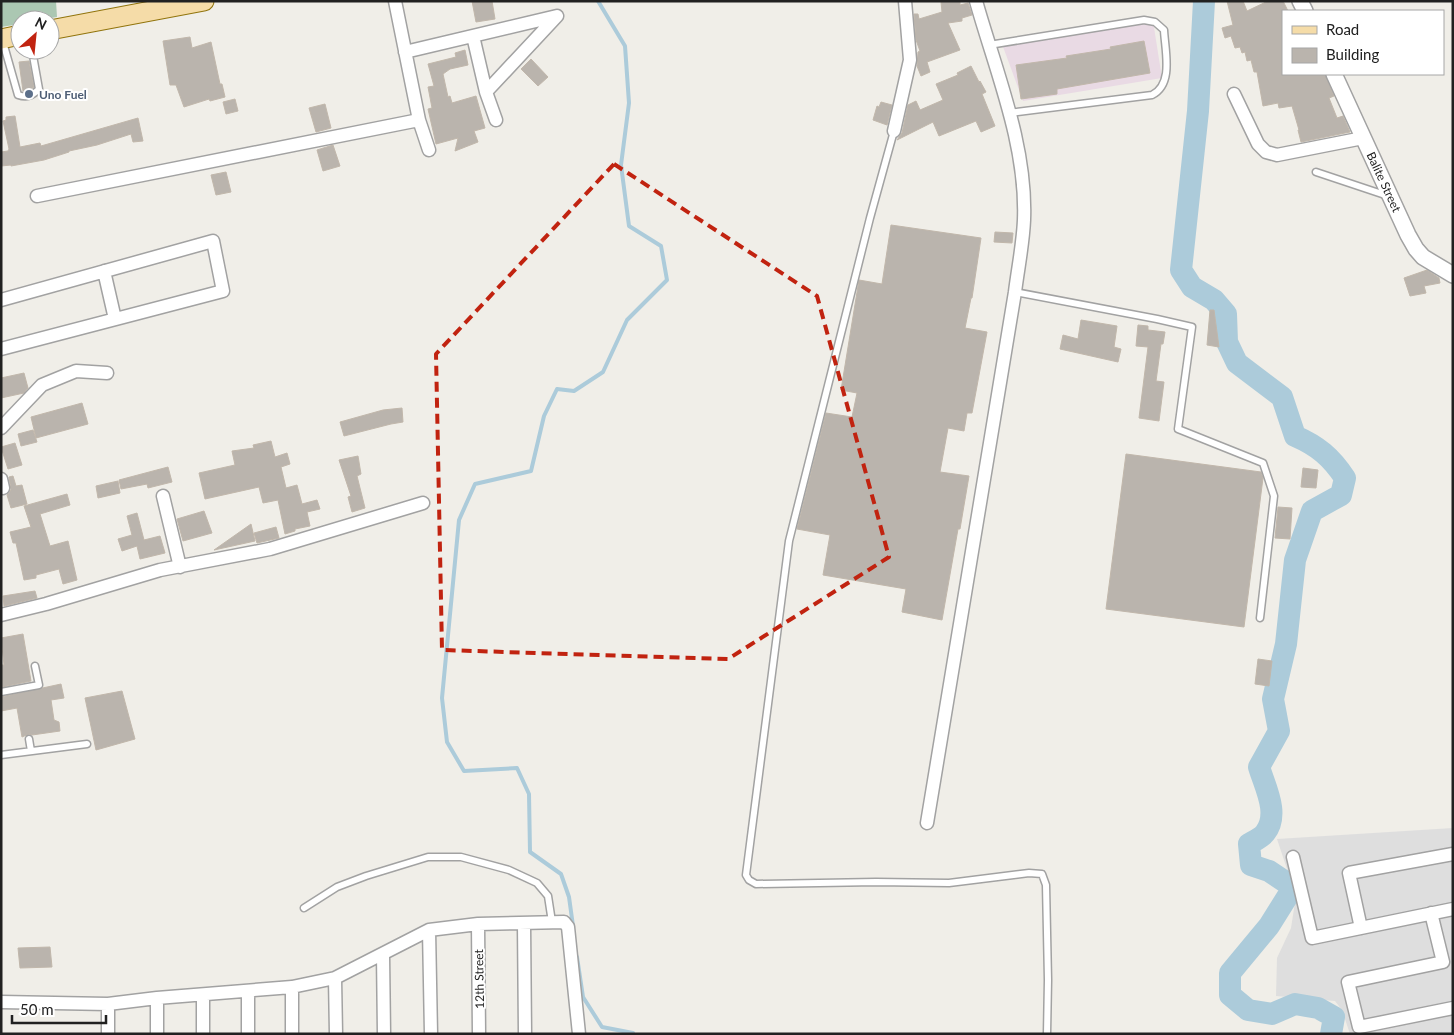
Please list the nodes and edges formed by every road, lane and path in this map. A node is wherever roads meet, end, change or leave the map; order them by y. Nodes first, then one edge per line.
1 (204, 1) edge
2 (395, 1) edge
3 (905, 1) edge
4 (976, 1) edge
5 (132, 8) edge
6 (60, 27) edge
7 (473, 36) junction
8 (988, 45) junction
9 (405, 52) junction
10 (12, 60) edge
11 (34, 60) edge
12 (1334, 75) edge
13 (486, 92) junction
14 (1234, 94) dead end
15 (1009, 113) junction
16 (420, 120) junction
17 (496, 120) dead end
18 (894, 131) joint
19 (1364, 138) junction
20 (429, 150) dead end
21 (1316, 172) dead end
22 (37, 196) dead end
23 (1391, 197) junction
24 (104, 271) junction
25 (1453, 275) edge
26 (1015, 292) junction
27 (1, 300) edge
28 (115, 319) junction
29 (1, 349) edge
30 (107, 373) dead end
31 (1, 428) edge
32 (162, 496) dead end
33 (423, 503) dead end
34 (180, 567) junction
35 (1, 614) edge
36 (1260, 618) dead end
37 (35, 666) dead end
38 (1, 692) edge
39 (29, 739) dead end
40 (87, 744) dead end
41 (31, 751) junction
42 (1, 755) edge
43 (927, 823) dead end
44 (1453, 854) edge
45 (1293, 857) dead end
46 (304, 908) dead end
47 (1453, 909) edge
48 (1431, 913) junction
49 (552, 922) junction
50 (478, 924) junction
51 (524, 924) junction
52 (1361, 928) junction
53 (429, 930) junction
54 (383, 955) junction
55 (335, 978) junction
56 (292, 987) junction
57 (248, 991) junction
58 (203, 995) junction
59 (158, 998) junction
60 (1, 1002) edge
61 (108, 1004) junction
62 (1453, 1008) edge
63 (108, 1034) edge
64 (157, 1034) edge
65 (203, 1034) edge
66 (248, 1034) edge
67 (292, 1034) edge
68 (336, 1034) edge
69 (384, 1034) edge
70 (430, 1034) edge
71 (479, 1034) edge
72 (525, 1034) edge
73 (579, 1034) edge
74 (1047, 1034) edge

1 - 5 main road
2 - 9 street
3 - 18 street
4 - 8 street
5 - 6 main road
7 - 9 street
7 - 13 street
7 - 13 street
8 - 15 street
8 - 15 lane
9 - 16 street
10 - 11 lane
12 - 19 street, Balite Street
13 - 17 street
14 - 19 street
15 - 26 street
16 - 20 street
16 - 22 street
18 - 74 lane
19 - 23 street, Balite Street
21 - 23 lane
23 - 25 street, Balite Street
24 - 27 street
24 - 28 street
24 - 28 street
26 - 36 lane
26 - 43 street
28 - 29 street
30 - 31 street
32 - 34 street
33 - 34 street
34 - 35 street
37 - 38 lane
39 - 41 lane
40 - 41 lane
41 - 42 lane
44 - 52 street
45 - 52 street
46 - 49 lane
47 - 48 street
48 - 52 street
48 - 62 street
49 - 51 street
49 - 73 street
50 - 51 street
50 - 53 street
50 - 71 street, 12th Street
51 - 72 street
53 - 54 street
53 - 70 street
54 - 55 street
54 - 69 street
55 - 56 street
55 - 68 street
56 - 57 street
56 - 67 street
57 - 58 street
57 - 66 street
58 - 59 street
58 - 65 street
59 - 61 street
59 - 64 street
60 - 61 street
61 - 63 street

